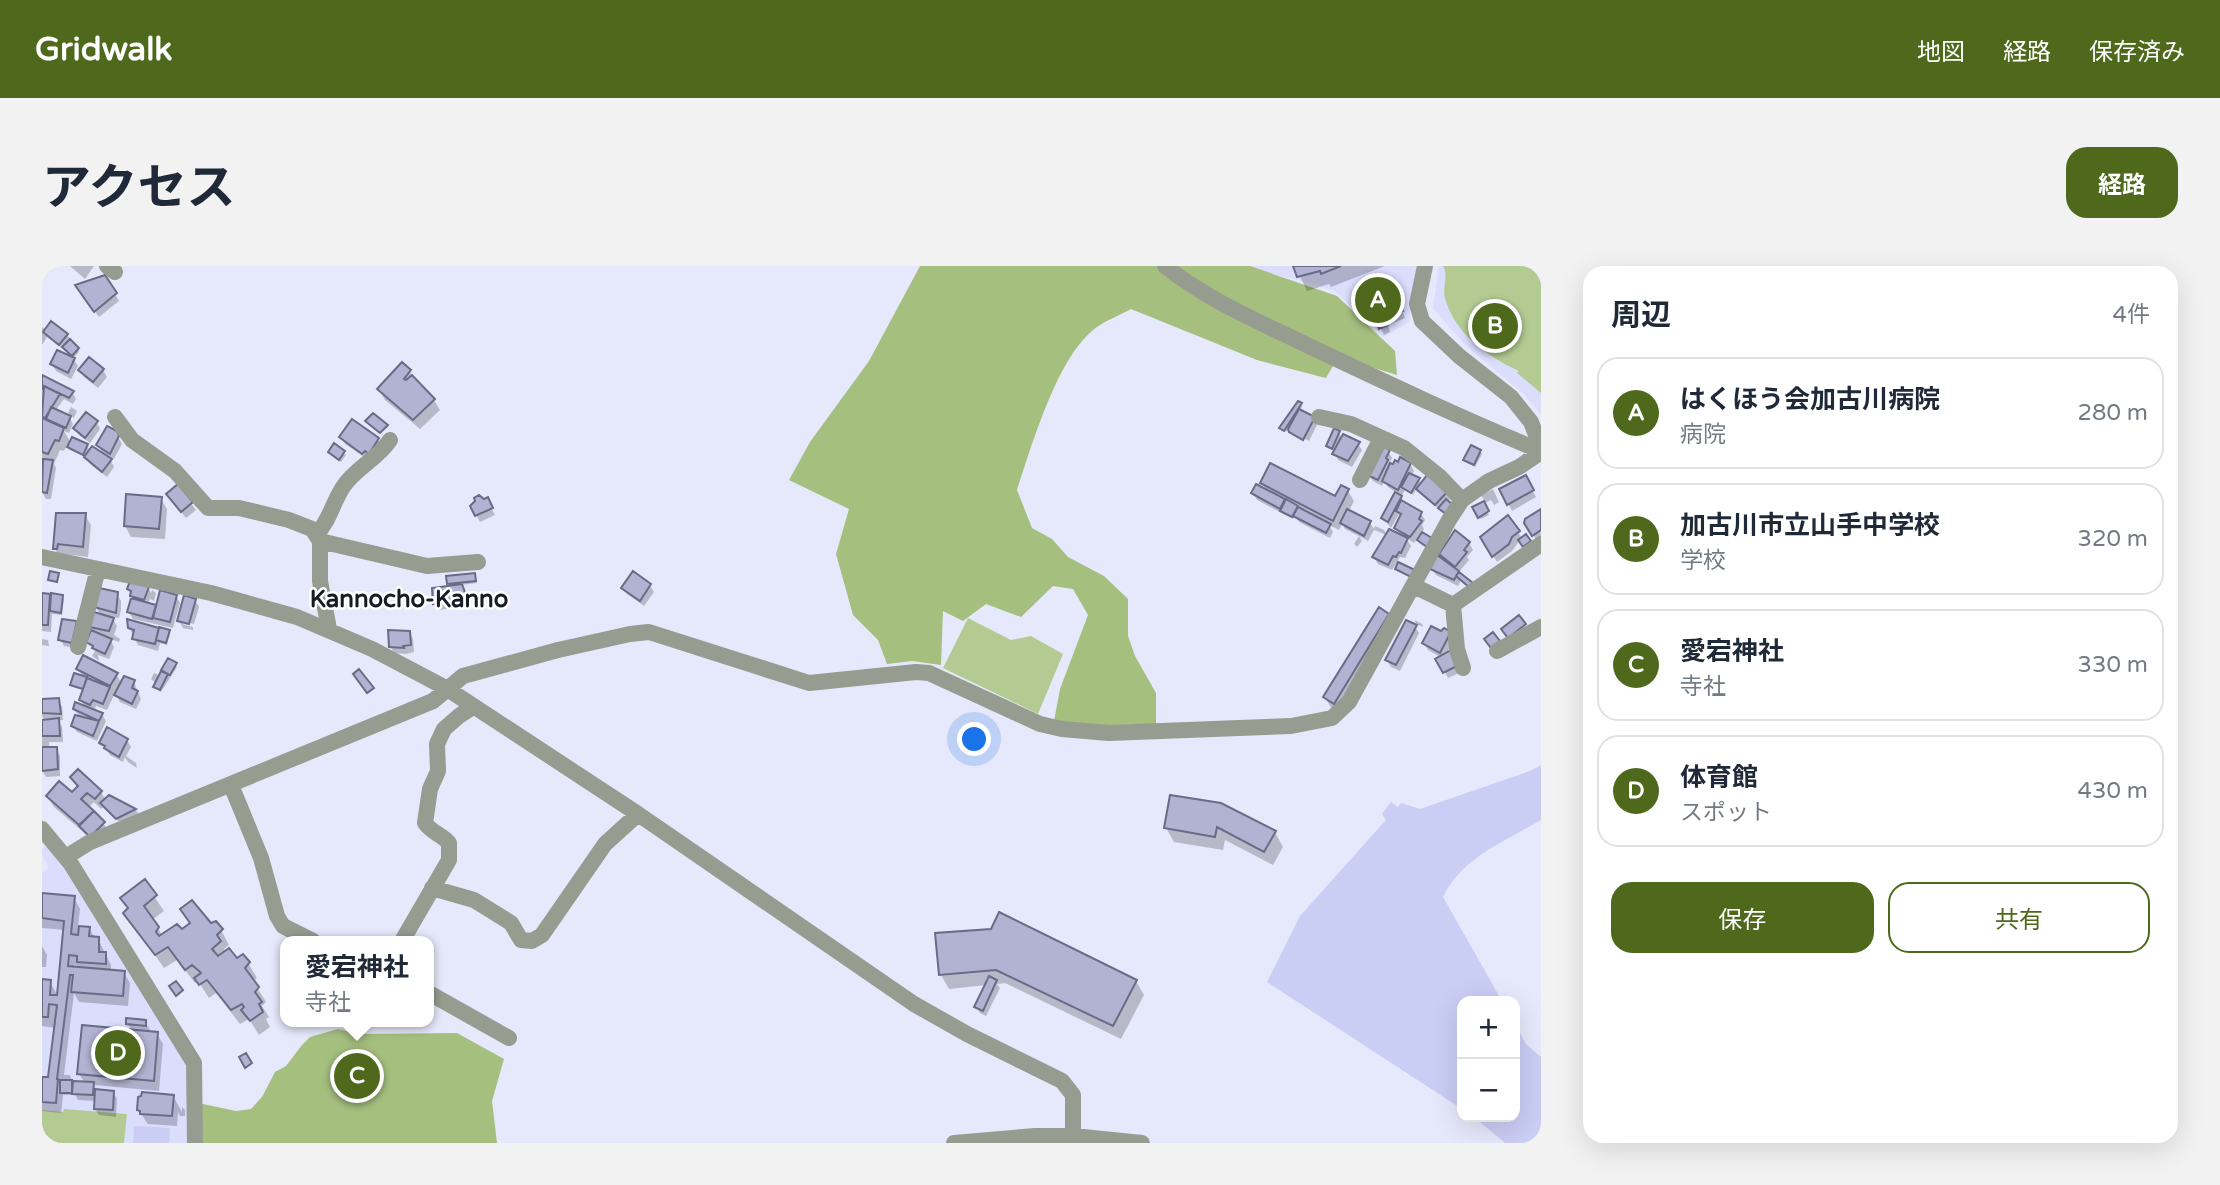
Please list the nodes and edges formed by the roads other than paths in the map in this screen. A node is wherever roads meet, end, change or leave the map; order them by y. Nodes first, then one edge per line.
1 (1165, 266) edge
2 (1425, 266) edge
3 (1319, 416) dead end
4 (115, 417) dead end
5 (1381, 438) junction
6 (390, 440) dead end
7 (1541, 450) edge
8 (1360, 480) dead end
9 (1462, 500) junction
10 (318, 538) junction
11 (1541, 544) edge
12 (42, 557) edge
13 (478, 562) dead end
14 (98, 569) junction
15 (1414, 586) junction
16 (1453, 605) junction
17 (1541, 627) edge
18 (329, 629) junction
19 (78, 646) dead end
20 (1497, 651) dead end
21 (1463, 668) dead end
22 (446, 688) junction
23 (474, 706) junction
24 (231, 785) junction
25 (638, 814) junction
26 (42, 829) edge
27 (66, 857) junction
28 (432, 888) junction
29 (303, 936) edge
30 (405, 936) edge
31 (434, 997) edge
32 (509, 1038) dead end
33 (1073, 1136) junction
34 (195, 1143) edge
35 (954, 1143) edge
36 (1142, 1143) edge

1 - 7 street
2 - 7 street
3 - 5 street
4 - 10 street
5 - 8 street
5 - 9 street
6 - 10 street
7 - 9 street
9 - 15 street
10 - 13 street
10 - 18 street
11 - 16 street
12 - 14 street
14 - 18 street
14 - 19 street
15 - 16 street
15 - 22 street
16 - 21 street
17 - 20 street
18 - 22 street
22 - 23 street
22 - 24 street
23 - 25 street
23 - 28 street
24 - 27 street
24 - 29 street
25 - 28 street
25 - 33 street
26 - 27 street
27 - 34 street
28 - 30 street
31 - 32 street
33 - 35 street
33 - 36 street

